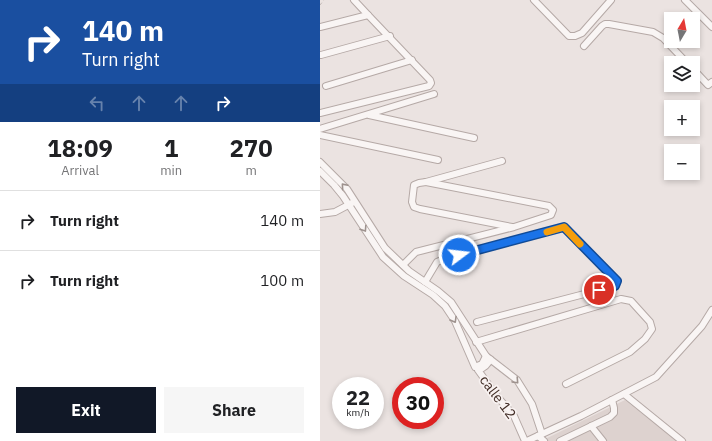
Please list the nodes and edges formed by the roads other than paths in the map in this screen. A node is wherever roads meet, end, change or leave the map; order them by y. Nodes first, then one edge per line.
1 (354, 0) edge
2 (534, 0) edge
3 (611, 0) edge
4 (685, 0) edge
5 (368, 15) junction
6 (320, 27) edge
7 (712, 27) edge
8 (390, 36) junction
9 (584, 46) dead end
10 (320, 56) edge
11 (680, 56) edge
12 (412, 60) junction
13 (700, 75) edge
14 (711, 85) edge
15 (326, 86) dead end
16 (434, 94) dead end
17 (320, 114) edge
18 (368, 115) junction
19 (320, 129) edge
20 (320, 135) edge
21 (474, 138) dead end
22 (438, 160) dead end
23 (502, 160) dead end
24 (320, 162) edge
25 (320, 171) edge
26 (426, 182) junction
27 (355, 201) junction
28 (349, 205) junction
29 (320, 214) edge
30 (514, 227) junction
31 (403, 265) junction
32 (409, 271) junction
33 (404, 276) junction
34 (425, 282) junction
35 (436, 293) junction
36 (712, 310) edge
37 (477, 322) dead end
38 (476, 342) junction
39 (488, 358) junction
40 (566, 384) dead end
41 (624, 394) junction
42 (612, 400) junction
43 (591, 426) junction
44 (540, 435) junction
45 (526, 441) edge
46 (544, 441) edge
47 (560, 441) edge
48 (603, 441) edge
49 (682, 441) edge

1 - 5 street
2 - 3 street
4 - 7 street
5 - 6 street
5 - 8 street
8 - 10 street
8 - 12 street
9 - 11 street
12 - 15 street
12 - 17 street
13 - 14 street
16 - 18 street
18 - 19 street
18 - 21 street
20 - 22 street
23 - 26 street
27 -> 24 street
25 - 28 street
26 - 30 street
26 - 30 street
27 - 28 street
27 - 31 street
28 - 29 street
28 -> 33 street
30 - 31 street
31 - 32 street
32 - 33 street
32 - 34 street
33 - 35 street
34 - 35 street
34 - 37 street
35 - 38 street
35 -> 39 street
36 - 41 street
38 - 39 street
38 - 40 street
39 -> 44 street, calle 12
39 - 45 street, calle 12
41 - 42 street
41 - 49 street
42 - 43 street
42 - 44 street
43 - 47 street
43 - 48 street
44 - 45 street
44 - 46 street

